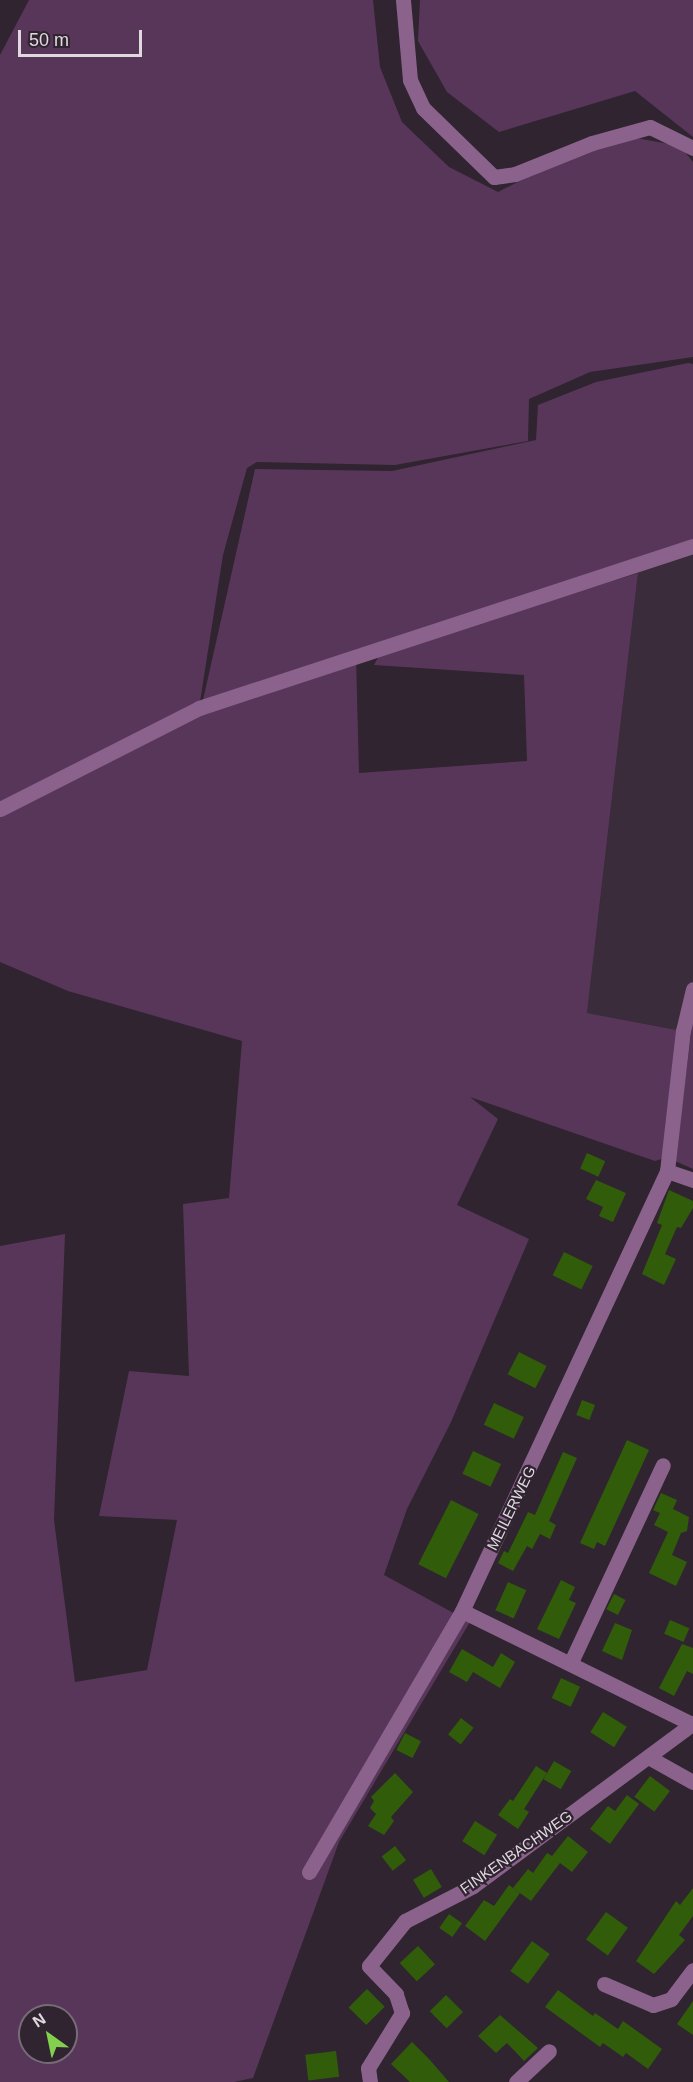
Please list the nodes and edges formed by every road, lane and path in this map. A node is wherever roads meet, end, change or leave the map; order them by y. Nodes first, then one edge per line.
1 (403, 0) edge
2 (693, 148) edge
3 (693, 546) edge
4 (0, 809) edge
5 (693, 989) edge
6 (667, 1171) junction
7 (693, 1180) edge
8 (663, 1465) dead end
9 (462, 1611) junction
10 (571, 1662) junction
11 (692, 1723) edge
12 (650, 1758) junction
13 (693, 1782) edge
14 (309, 1872) dead end
15 (693, 1970) edge
16 (604, 1984) dead end
17 (549, 2051) dead end
18 (370, 2082) edge
19 (516, 2082) edge

1 - 2 street
3 - 4 street
5 - 6 street, MEILERWEG
6 - 7 street
6 - 9 street, MEILERWEG
8 - 10 street
9 - 10 street
9 - 14 street, MEILERWEG
10 - 11 street
11 - 12 street, FINKENBACHWEG
12 - 13 street
12 - 18 street, FINKENBACHWEG
15 - 16 street
17 - 19 street

